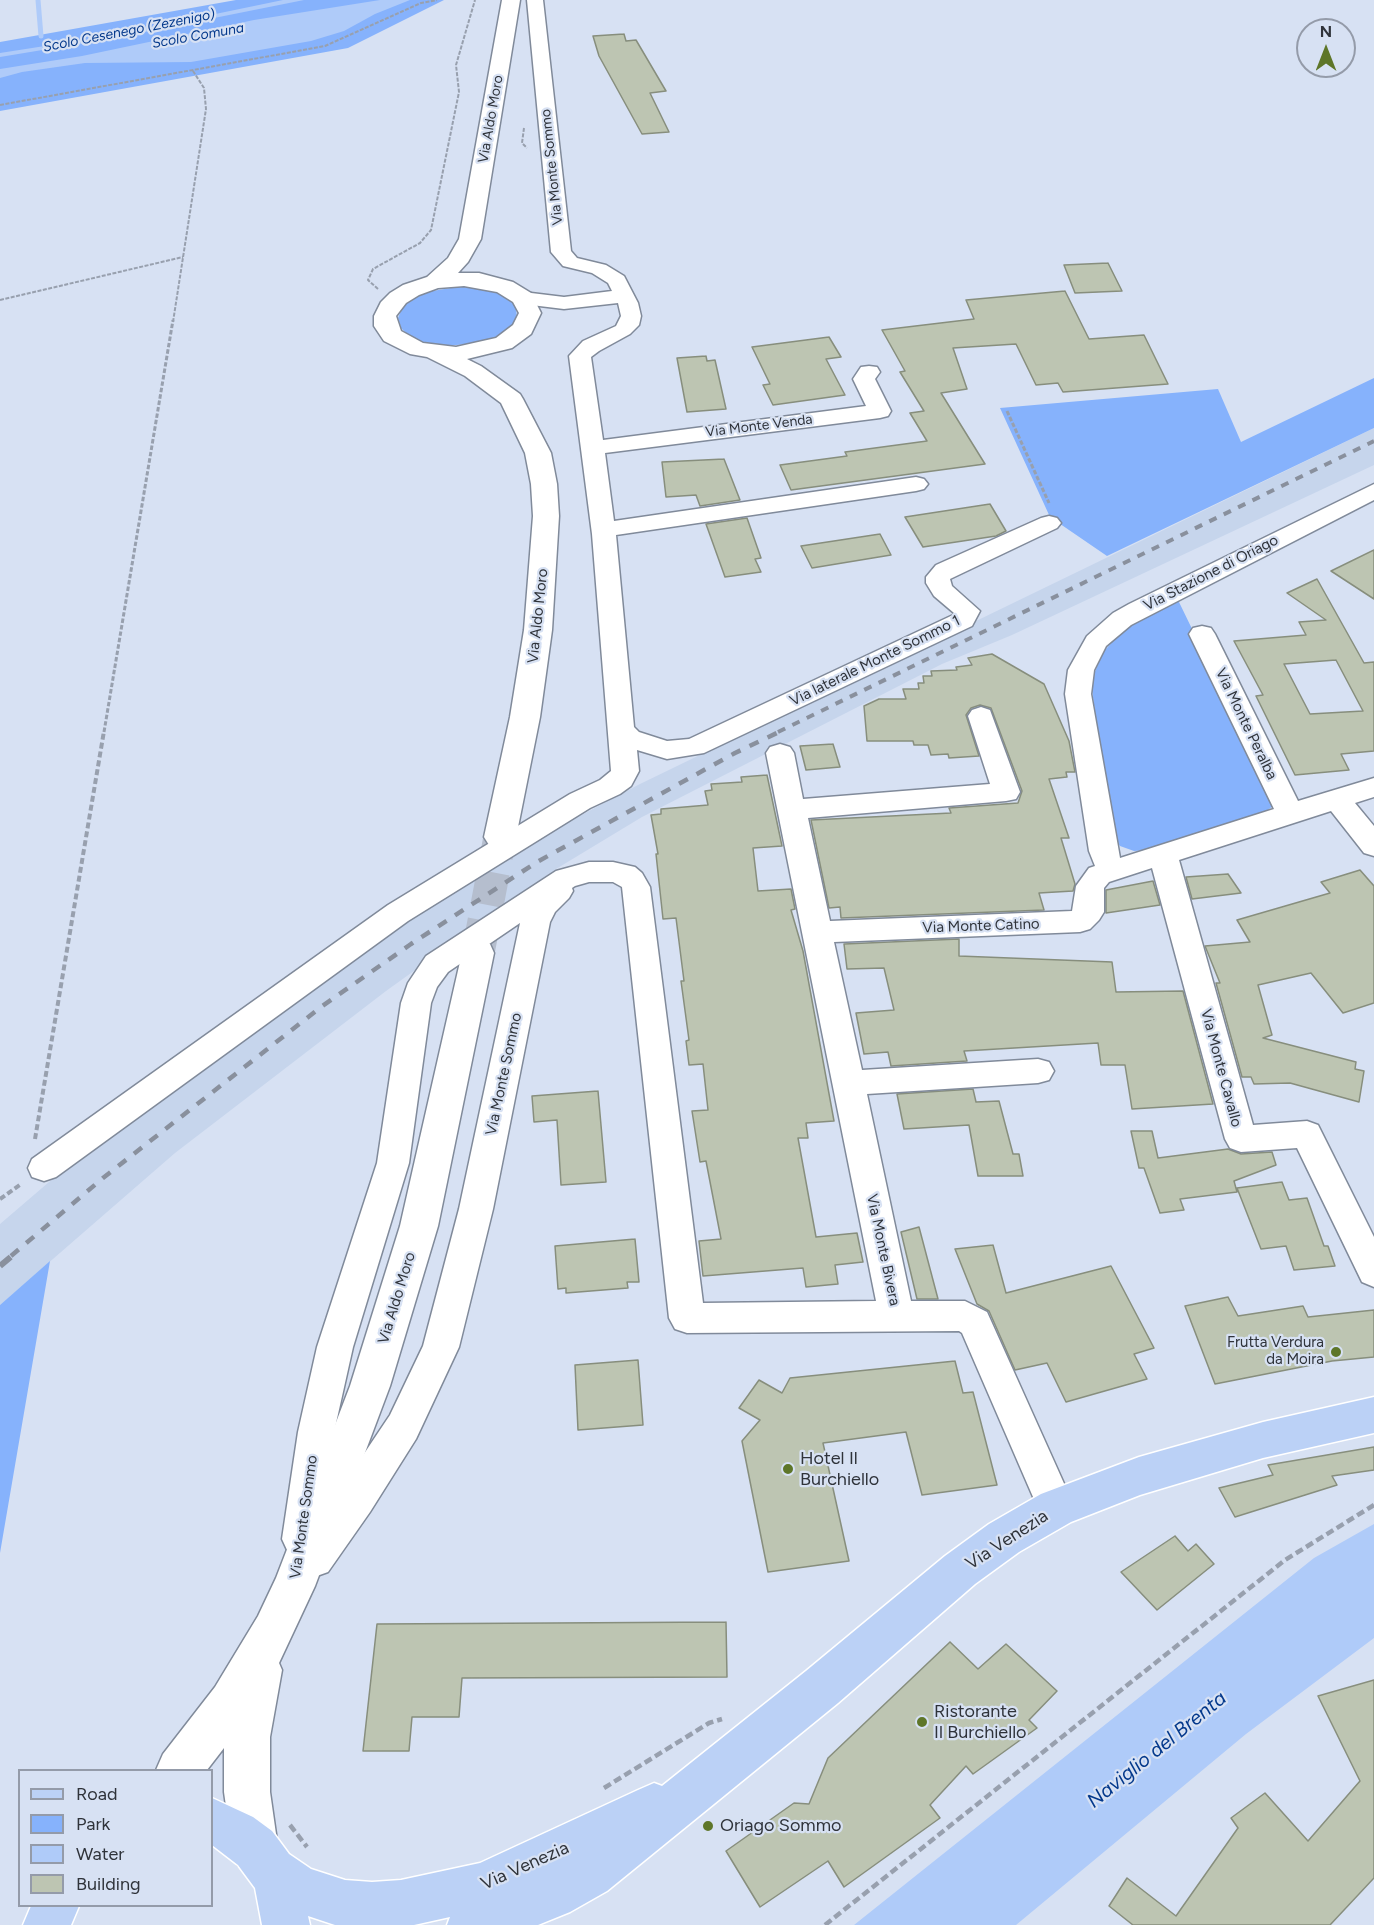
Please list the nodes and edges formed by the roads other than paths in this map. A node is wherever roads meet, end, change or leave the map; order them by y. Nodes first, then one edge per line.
1 (511, 0) edge
2 (535, 0) edge
3 (470, 239) junction
4 (435, 282) junction
5 (492, 283) junction
6 (624, 296) junction
7 (523, 298) junction
8 (564, 303) junction
9 (528, 321) junction
10 (504, 343) junction
11 (436, 353) junction
12 (868, 372) dead end
13 (510, 399) junction
14 (593, 448) junction
15 (916, 484) dead end
16 (1374, 490) edge
17 (1049, 523) road end
18 (603, 530) junction
19 (1202, 634) dead end
20 (981, 716) dead end
21 (622, 730) junction
22 (780, 753) dead end
23 (1374, 788) edge
24 (1337, 799) junction
25 (791, 810) junction
26 (1290, 814) junction
27 (500, 837) tunnel mouth
28 (1374, 846) edge
29 (1162, 855) junction
30 (1111, 871) junction
31 (589, 872) junction
32 (816, 932) junction
33 (478, 953) tunnel mouth
34 (1038, 1071) dead end
35 (848, 1083) junction
36 (44, 1168) road end
37 (1374, 1272) edge
38 (897, 1316) junction
39 (1374, 1415) edge
40 (1056, 1508) junction
41 (294, 1586) junction
42 (273, 1631) junction
43 (180, 1769) edge
44 (702, 1784) junction
45 (213, 1821) edge
46 (280, 1846) junction
47 (54, 1907) edge
48 (47, 1925) edge
49 (286, 1925) edge
50 (471, 1925) edge

1 - 3 main road, Via Aldo Moro
2 - 6 street, Via Monte Sommo
3 - 4 main road, Via Aldo Moro
3 - 5 main road
4 - 5 main road
4 - 11 main road
5 - 7 main road
6 - 8 street
6 - 14 street, Via Monte Sommo
7 - 8 street
7 - 9 main road
8 - 9 street
9 - 10 main road
10 - 11 main road
10 - 13 main road, Via Aldo Moro
11 - 13 main road, Via Aldo Moro
12 - 14 street, Via Monte Venda
13 - 27 main road, Via Aldo Moro
14 - 18 street, Via Monte Sommo
15 - 18 street
16 - 30 street, Via Stazione di Oriago
17 - 21 street, Via laterale Monte Sommo 1
18 - 21 street, Via Monte Sommo
19 - 26 street, Via Monte Peralba
20 - 25 street
21 - 36 street, Via Monte Sommo
22 - 25 street, Via Monte Bivera
23 - 24 street, Via Monte Catino
24 - 26 street, Via Monte Catino
24 - 28 street
25 - 32 street, Via Monte Bivera
26 - 29 street, Via Monte Catino
29 - 30 street, Via Monte Catino
29 - 37 street, Via Monte Cavallo
30 - 32 street, Via Monte Catino
31 - 38 street, Via Monte Sommo
31 - 41 street, Via Monte Sommo
31 - 41 street, Via Monte Sommo
32 - 35 street, Via Monte Bivera
33 - 41 main road, Via Aldo Moro
34 - 35 street
35 - 38 street, Via Monte Bivera
38 - 40 street, Via Monte Bivera
39 - 40 main road, Via Venezia
40 - 44 main road, Via Venezia
41 - 42 main road, Via Aldo Moro
42 - 43 main road, Via Aldo Moro
42 - 46 main road, Via Aldo Moro
44 - 46 main road, Via Venezia
44 - 50 main road, Via Venezia
45 - 46 main road, Via Venezia
46 - 49 main road
47 - 48 main road

